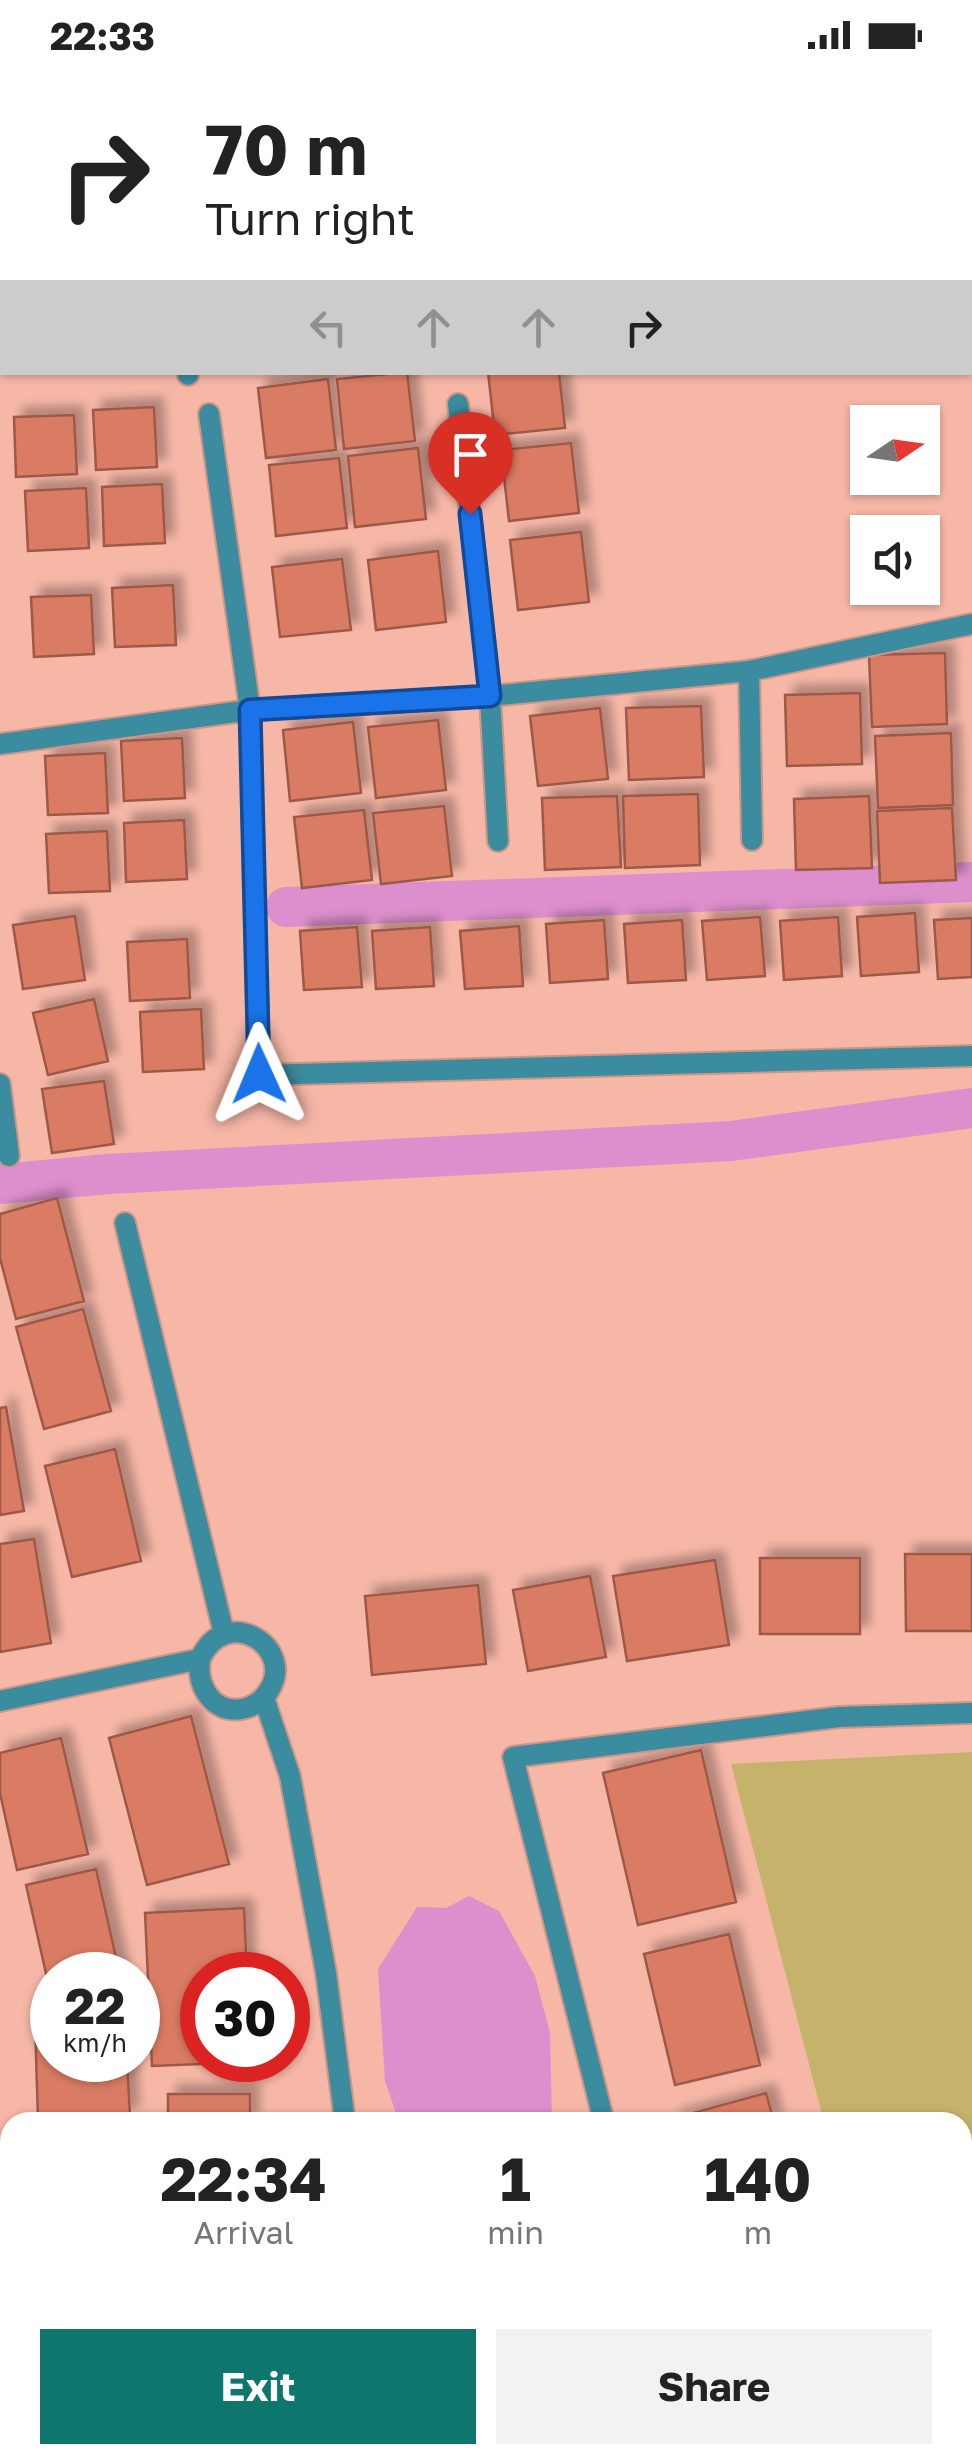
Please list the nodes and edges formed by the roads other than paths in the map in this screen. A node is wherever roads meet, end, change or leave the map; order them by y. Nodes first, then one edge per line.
1 (458, 404) dead end
2 (210, 414) dead end
3 (972, 624) edge
4 (750, 671) junction
5 (490, 696) junction
6 (250, 710) junction
7 (0, 744) edge
8 (498, 840) dead end
9 (752, 840) dead end
10 (972, 1056) edge
11 (0, 1084) edge
12 (10, 1156) dead end
13 (125, 1223) dead end
14 (224, 1634) junction
15 (200, 1659) junction
16 (264, 1698) junction
17 (0, 1702) edge
18 (972, 1712) edge
19 (344, 2112) edge
20 (602, 2112) edge

1 - 5 street
2 - 6 street
3 - 4 street
4 - 5 street
4 - 9 street
5 - 6 street
5 - 8 street
6 - 7 street
6 - 10 street
11 - 12 street
13 - 14 street
14 - 15 street
14 - 16 street
15 - 16 street
15 - 17 street
16 - 19 street
18 - 20 street

